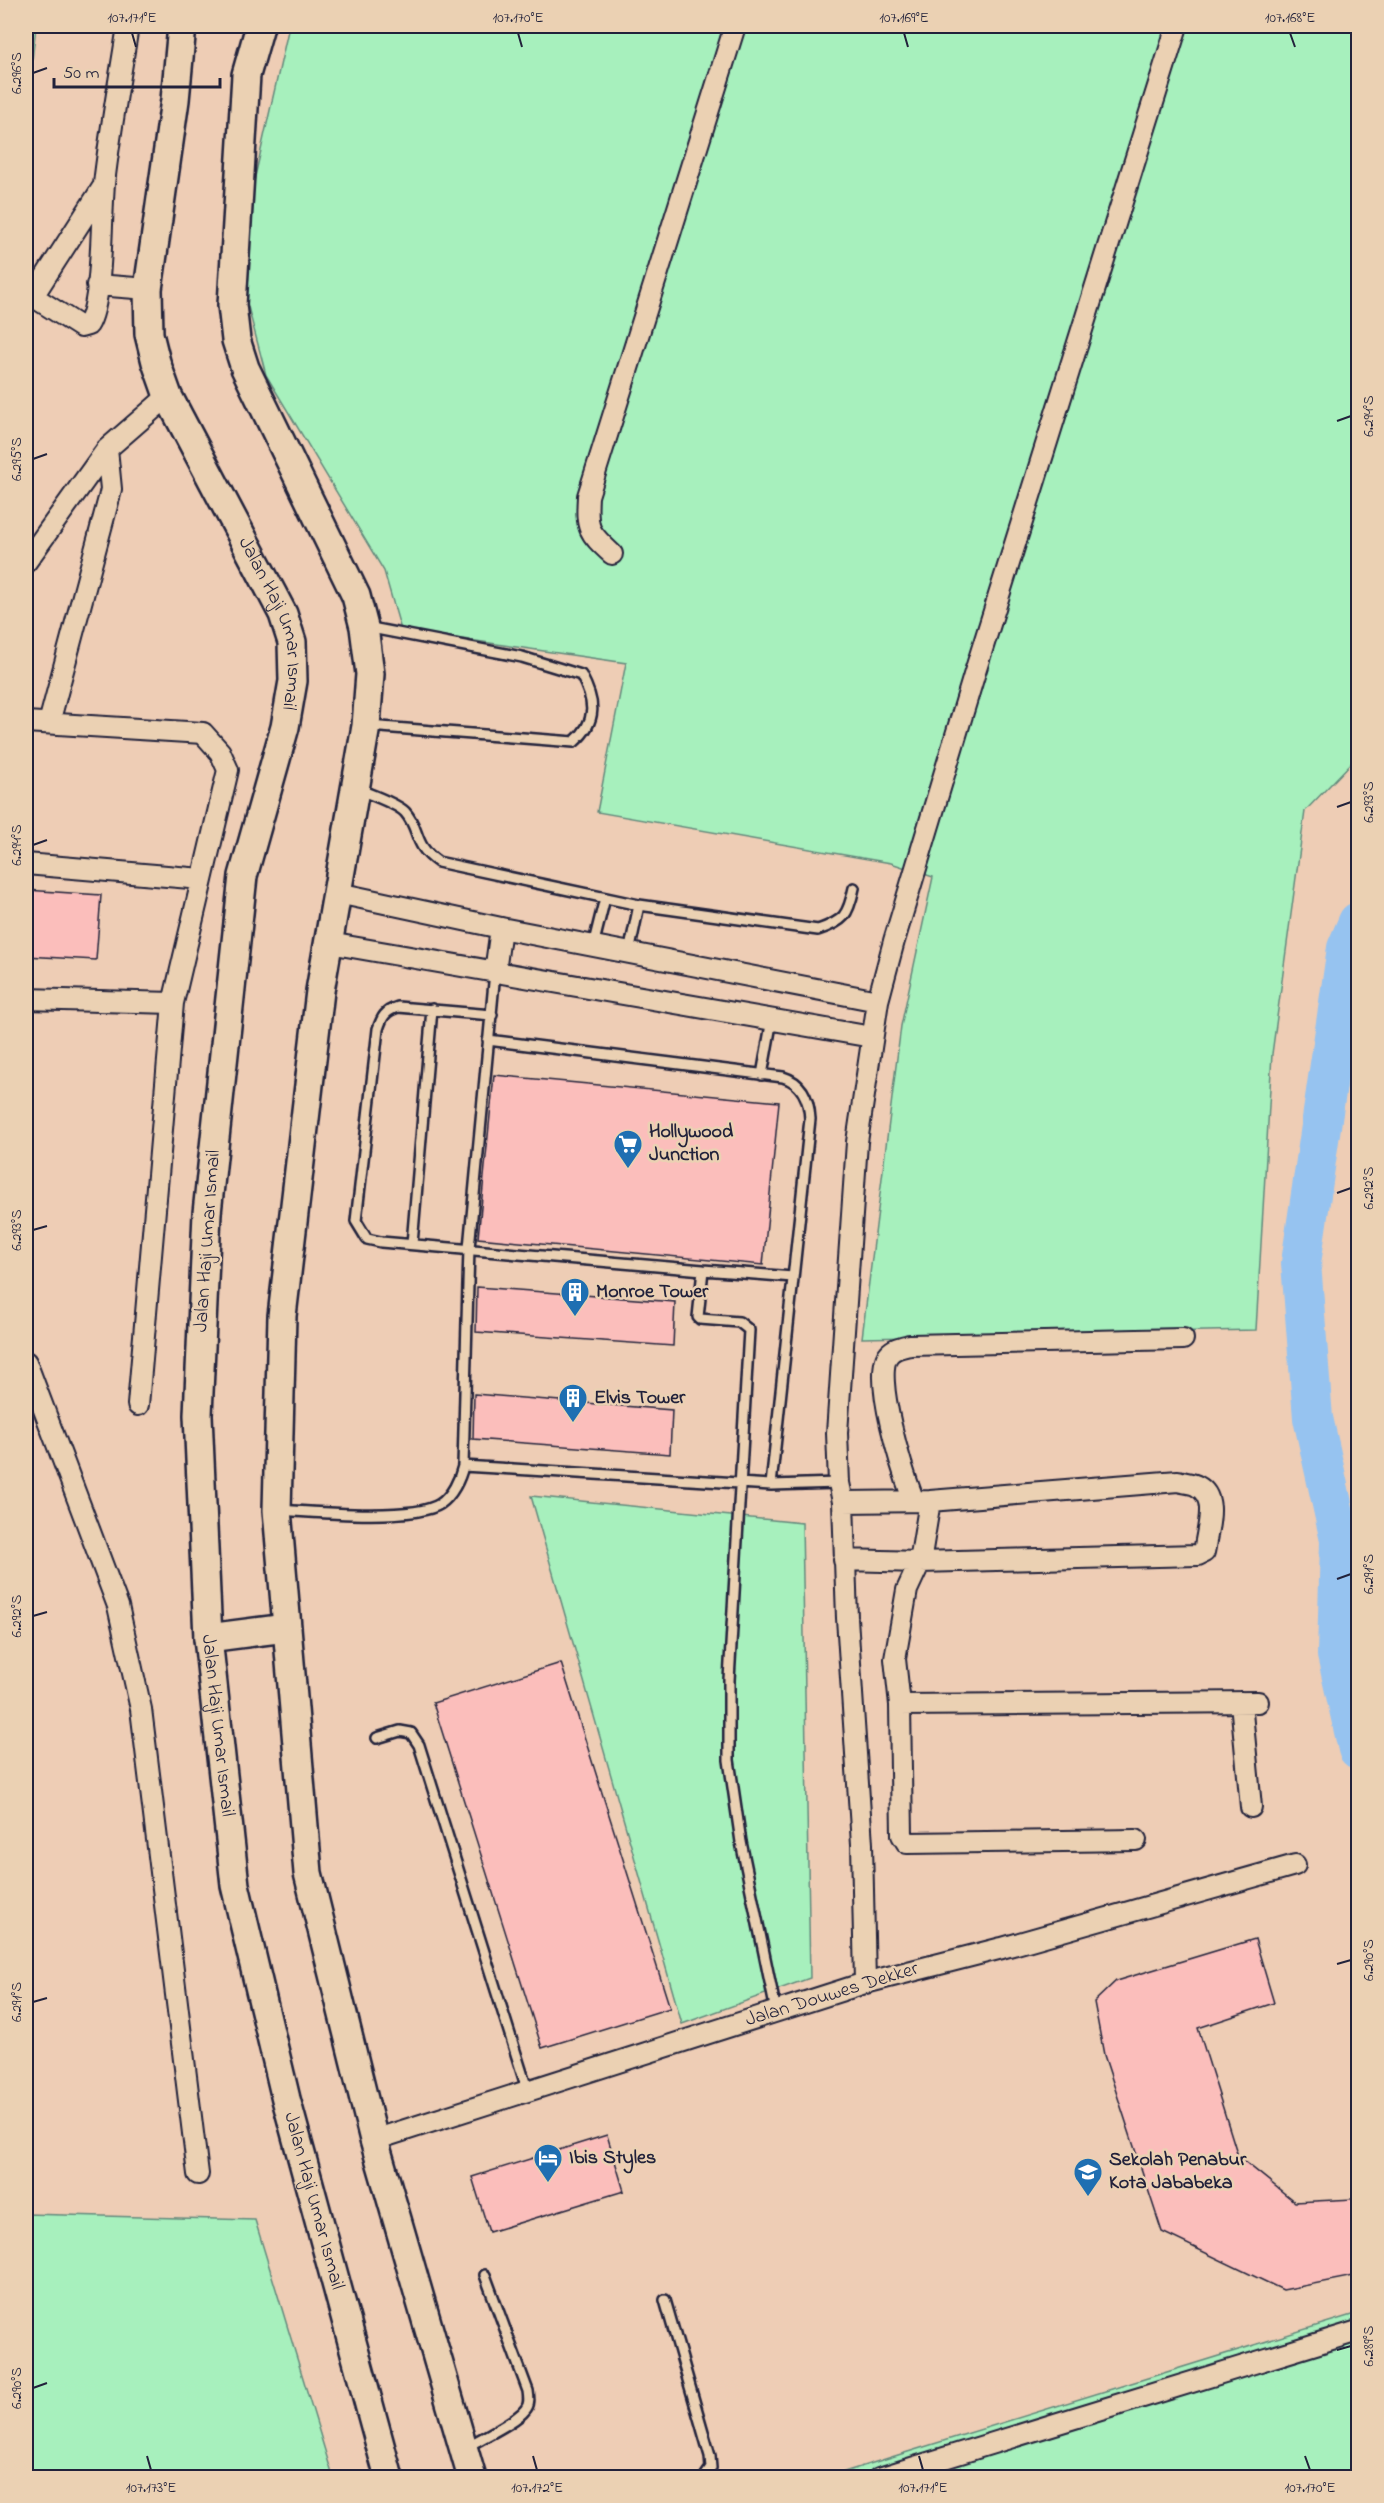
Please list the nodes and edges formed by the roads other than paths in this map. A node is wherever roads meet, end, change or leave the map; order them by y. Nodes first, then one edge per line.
1 (128, 26) edge
2 (182, 26) edge
3 (260, 26) edge
4 (735, 26) edge
5 (1178, 26) edge
6 (104, 185) junction
7 (97, 285) junction
8 (148, 289) junction
9 (29, 294) edge
10 (168, 396) junction
11 (107, 449) junction
12 (612, 554) dead end
13 (26, 562) edge
14 (364, 627) junction
15 (26, 722) edge
16 (49, 723) junction
17 (366, 726) junction
18 (356, 788) junction
19 (26, 864) edge
20 (202, 879) junction
21 (854, 888) dead end
22 (339, 893) junction
23 (605, 898) junction
24 (639, 905) junction
25 (501, 928) junction
26 (329, 943) junction
27 (593, 946) junction
28 (629, 952) junction
29 (495, 972) junction
30 (26, 999) edge
31 (878, 1001) junction
32 (173, 1003) junction
33 (432, 1010) junction
34 (492, 1015) junction
35 (772, 1019) junction
36 (872, 1036) junction
37 (488, 1040) junction
38 (762, 1075) junction
39 (412, 1244) junction
40 (469, 1248) junction
41 (703, 1270) junction
42 (793, 1277) junction
43 (1183, 1339) dead end
44 (26, 1362) edge
45 (138, 1405) dead end
46 (463, 1466) junction
47 (739, 1483) junction
48 (771, 1485) junction
49 (841, 1493) junction
50 (921, 1500) junction
51 (277, 1510) junction
52 (844, 1560) junction
53 (920, 1562) junction
54 (285, 1628) junction
55 (208, 1638) junction
56 (900, 1705) junction
57 (377, 1738) dead end
58 (1251, 1807) dead end
59 (1136, 1840) dead end
60 (1295, 1865) dead end
61 (866, 1983) junction
62 (776, 2011) junction
63 (528, 2092) junction
64 (374, 2140) junction
65 (198, 2174) dead end
66 (485, 2275) dead end
67 (665, 2300) dead end
68 (1359, 2331) edge
69 (464, 2449) junction
70 (389, 2478) edge
71 (472, 2478) edge
72 (704, 2478) edge
73 (879, 2478) edge

1 - 6 street
2 - 8 main road, Jalan Haji Umar Ismail
3 - 14 main road
4 - 12 street
5 - 31 street
6 - 7 street
6 - 9 street
7 - 8 street
7 - 9 street
8 - 10 main road, Jalan Haji Umar Ismail
10 - 11 street
10 - 55 main road, Jalan Haji Umar Ismail
11 - 13 street
11 - 16 street
14 - 17 main road
14 - 17 lane
15 - 16 street
16 - 20 street
17 - 18 main road
18 - 22 main road
18 - 23 lane
19 - 20 street
20 - 32 street
21 - 24 lane
22 - 25 street
22 - 26 main road
23 - 24 lane
23 - 27 lane
24 - 28 lane
25 - 27 street
25 - 29 street
26 - 29 street
26 - 51 main road
27 - 28 street
28 - 31 street
29 - 34 lane
29 - 35 street
30 - 32 street
31 - 36 street
32 - 45 street
33 - 34 lane
33 - 39 lane
33 - 39 lane
34 - 37 lane
35 - 36 street
35 - 38 lane
36 - 49 street
37 - 38 lane
37 - 40 lane
38 - 42 lane
39 - 40 lane
40 - 41 lane
40 - 46 lane
41 - 42 lane
41 - 47 lane
42 - 48 lane
43 - 50 street
44 - 65 street
46 - 47 lane
46 - 51 lane
47 - 48 lane
47 - 62 lane
48 - 49 lane
49 - 50 street
49 - 52 street
50 - 53 street
50 - 53 street
51 - 54 main road
52 - 53 street
52 - 61 street
53 - 56 street
54 - 55 main road
54 - 64 main road
55 - 70 main road, Jalan Haji Umar Ismail
56 - 58 street
56 - 59 street
57 - 63 lane
60 - 61 street, Jalan Douwes Dekker
61 - 62 street, Jalan Douwes Dekker
62 - 63 street, Jalan Douwes Dekker
63 - 64 street, Jalan Douwes Dekker
64 - 69 main road
66 - 69 lane
67 - 72 lane
68 - 73 street
69 - 71 main road

